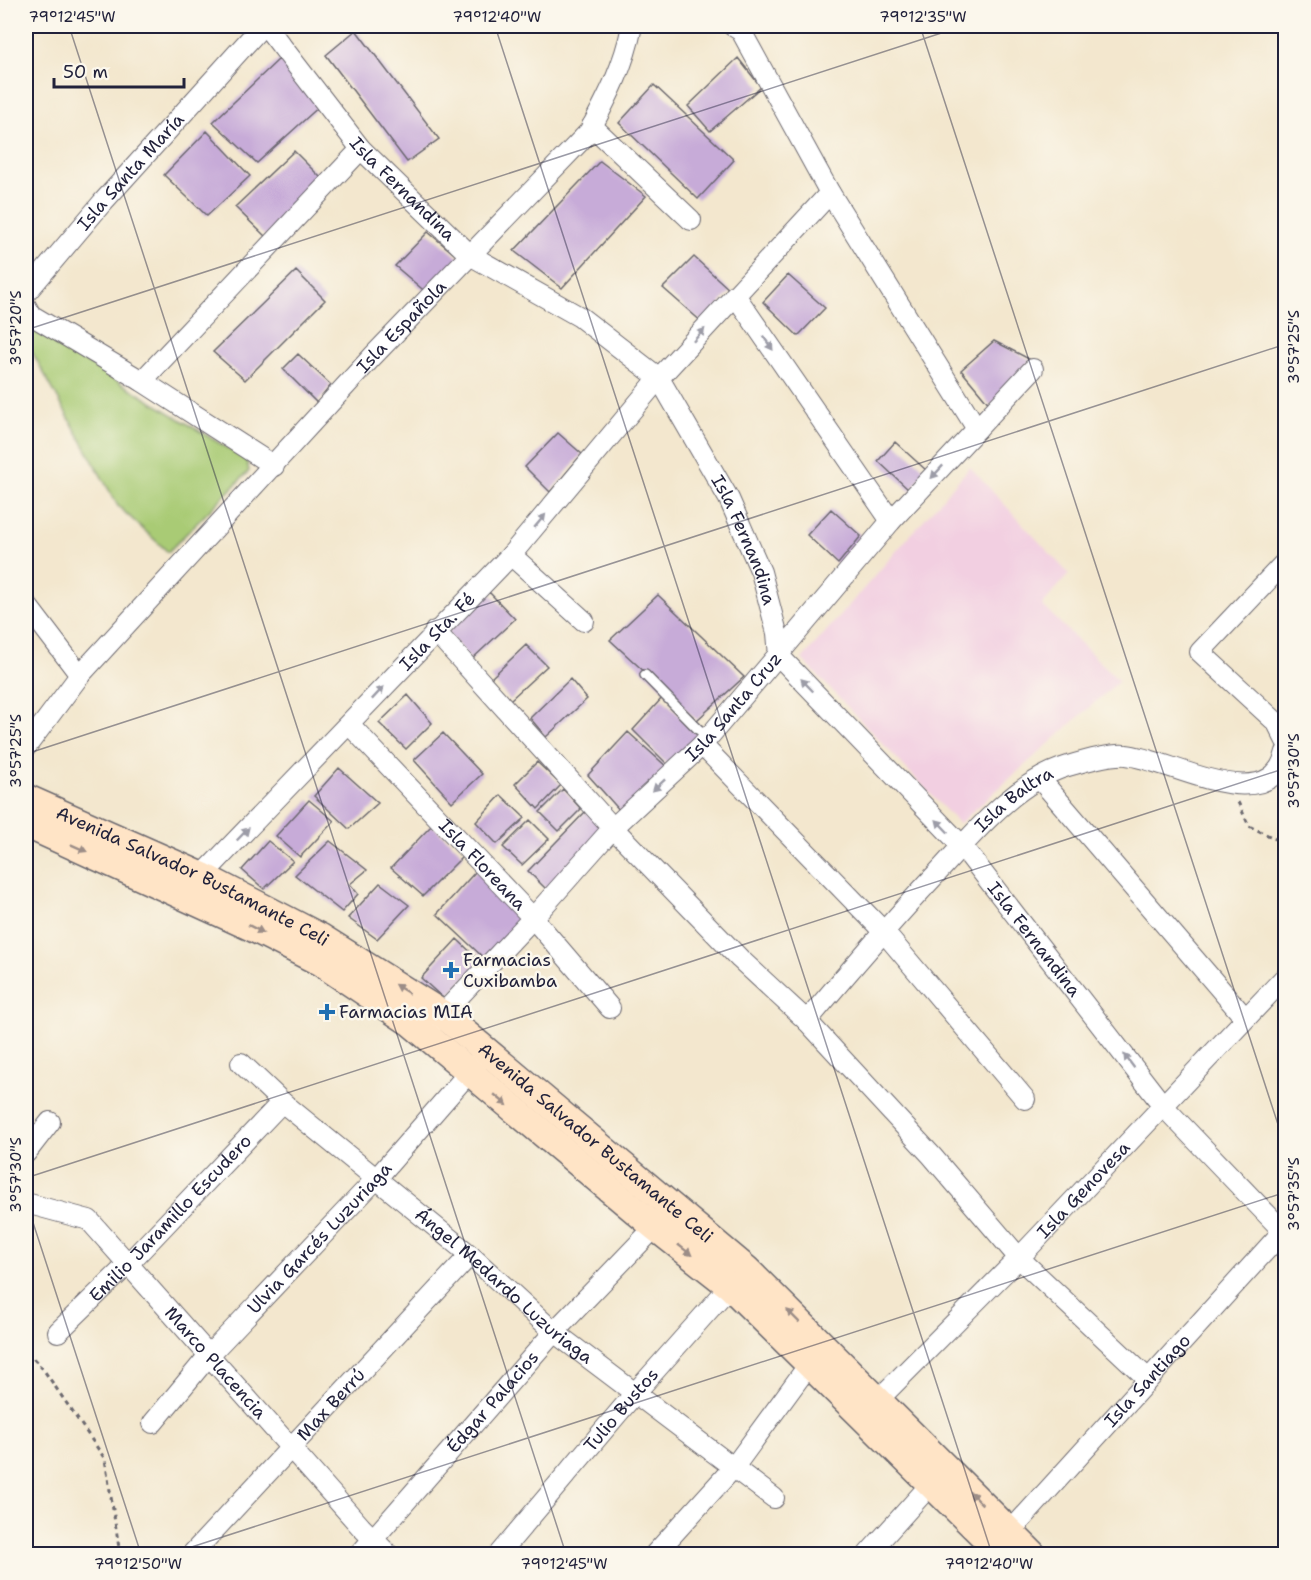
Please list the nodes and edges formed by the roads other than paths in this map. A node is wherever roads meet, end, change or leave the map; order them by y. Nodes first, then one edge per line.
1 (264, 26) edge
2 (632, 26) edge
3 (739, 27) edge
4 (592, 126) junction
5 (361, 149) junction
6 (830, 193) junction
7 (691, 220) dead end
8 (470, 255) junction
9 (26, 293) edge
10 (735, 295) junction
11 (26, 306) edge
12 (1033, 369) dead end
13 (659, 378) junction
14 (142, 381) junction
15 (977, 429) junction
16 (274, 466) junction
17 (891, 521) junction
18 (511, 555) junction
19 (1286, 561) edge
20 (26, 604) edge
21 (584, 621) dead end
22 (435, 631) junction
23 (779, 656) junction
24 (80, 675) junction
25 (645, 675) dead end
26 (1281, 719) edge
27 (349, 724) junction
28 (705, 740) junction
29 (1286, 741) edge
30 (26, 747) edge
31 (1286, 752) edge
32 (1040, 779) junction
33 (26, 798) edge
34 (26, 824) edge
35 (613, 828) junction
36 (962, 846) junction
37 (196, 886) junction
38 (533, 918) junction
39 (883, 930) junction
40 (1286, 976) edge
41 (610, 1008) dead end
42 (442, 1014) junction
43 (1245, 1018) junction
44 (807, 1021) junction
45 (424, 1033) junction
46 (241, 1063) dead end
47 (477, 1063) junction
48 (1024, 1099) dead end
49 (282, 1102) junction
50 (1164, 1107) junction
51 (50, 1122) dead end
52 (26, 1153) edge
53 (376, 1179) junction
54 (26, 1203) edge
55 (655, 1227) junction
56 (1284, 1230) edge
57 (470, 1255) junction
58 (1018, 1258) junction
59 (127, 1265) junction
60 (738, 1277) junction
61 (57, 1332) dead end
62 (554, 1332) junction
63 (210, 1354) junction
64 (815, 1355) junction
65 (1148, 1379) junction
66 (636, 1392) junction
67 (878, 1400) junction
68 (153, 1423) dead end
69 (292, 1449) junction
70 (734, 1467) junction
71 (938, 1476) junction
72 (774, 1498) dead end
73 (374, 1539) junction
74 (1005, 1544) edge
75 (192, 1554) edge
76 (360, 1554) edge
77 (388, 1554) edge
78 (499, 1554) edge
79 (655, 1554) edge
80 (868, 1554) edge
81 (1032, 1554) edge

1 - 5 street, Isla Fernandina
1 - 9 street, Isla Santa María
2 - 4 street, Isla Española
3 - 6 street
4 - 7 street
4 - 8 street, Isla Española
5 - 8 street, Isla Fernandina
5 - 14 street
6 - 10 street, Isla Sta. Fé
6 - 15 street
8 - 13 street, Isla Fernandina
8 - 16 street, Isla Española
13 -> 10 street, Isla Sta. Fé
10 -> 17 street
11 - 14 street
12 - 15 street, Isla Santa Cruz
18 -> 13 street, Isla Sta. Fé
13 - 23 street, Isla Fernandina
14 - 16 street
15 -> 17 street, Isla Santa Cruz
16 - 24 street, Isla Española
17 - 23 street, Isla Santa Cruz
18 - 21 street
18 - 22 street, Isla Sta. Fé
19 - 26 street
20 - 24 street
27 -> 22 street, Isla Sta. Fé
22 - 35 street
23 - 28 street, Isla Santa Cruz
36 -> 23 street, Isla Fernandina
24 - 30 street, Isla Española
25 - 28 lane
26 - 29 street
37 -> 27 street, Isla Sta. Fé
27 - 38 street, Isla Floreana
28 -> 35 street, Isla Santa Cruz
28 - 39 street
31 - 32 street, Isla Baltra
32 - 36 street, Isla Baltra
32 - 43 street
33 - 37 main road, Avenida Salvador Bustamante Celi
34 -> 37 main road, Avenida Salvador Bustamante Celi
35 - 38 street, Isla Santa Cruz
35 - 44 street
36 - 39 street, Isla Baltra
50 -> 36 street, Isla Fernandina
42 -> 37 main road, Avenida Salvador Bustamante Celi
37 -> 45 main road, Avenida Salvador Bustamante Celi
38 - 41 street, Isla Floreana
38 - 42 street, Isla Santa Cruz
39 - 44 street, Isla Baltra
39 - 48 street
40 - 43 street, Isla Genovesa
42 - 45 street, Isla Santa Cruz
42 - 47 main road, Avenida Salvador Bustamante Celi
43 - 50 street, Isla Genovesa
44 - 58 street
45 - 47 main road, Avenida Salvador Bustamante Celi
46 - 49 street, Ángel Medardo Luzuriaga
47 - 53 street, Ulvia Garcés Luzuriaga
47 -> 55 main road, Avenida Salvador Bustamante Celi
47 - 60 main road, Avenida Salvador Bustamante Celi
49 - 53 street, Ángel Medardo Luzuriaga
49 - 59 street, Emilio Jaramillo Escudero
50 - 56 street, Isla Fernandina
50 - 58 street, Isla Genovesa
51 - 52 street
53 - 57 street, Ángel Medardo Luzuriaga
53 - 63 street, Ulvia Garcés Luzuriaga
54 - 59 street, Marco Placencia
55 -> 60 main road, Avenida Salvador Bustamante Celi
55 - 62 street, Édgar Palacios
56 - 65 street, Isla Santiago
57 - 62 street, Ángel Medardo Luzuriaga
57 - 69 street, Max Berrú
58 - 65 street
58 - 67 street, Isla Genovesa
59 - 61 street, Emilio Jaramillo Escudero
59 - 63 street, Marco Placencia
60 - 64 main road, Avenida Salvador Bustamante Celi
60 - 66 street, Tulio Bustos
62 - 66 street, Ángel Medardo Luzuriaga
62 - 73 street, Édgar Palacios
63 - 68 street, Ulvia Garcés Luzuriaga
63 - 69 street, Marco Placencia
64 - 67 main road, Avenida Salvador Bustamante Celi
64 - 70 street
64 - 71 main road, Avenida Salvador Bustamante Celi
65 - 74 street, Isla Santiago
66 - 70 street, Ángel Medardo Luzuriaga
66 - 78 street, Tulio Bustos
67 - 71 main road, Avenida Salvador Bustamante Celi
69 - 73 street, Marco Placencia
69 - 75 street, Max Berrú
70 - 72 street, Ángel Medardo Luzuriaga
70 - 79 street
71 - 74 main road, Avenida Salvador Bustamante Celi
71 - 80 street
73 - 76 street, Édgar Palacios
73 - 77 street, Marco Placencia
74 - 81 main road, Avenida Salvador Bustamante Celi

